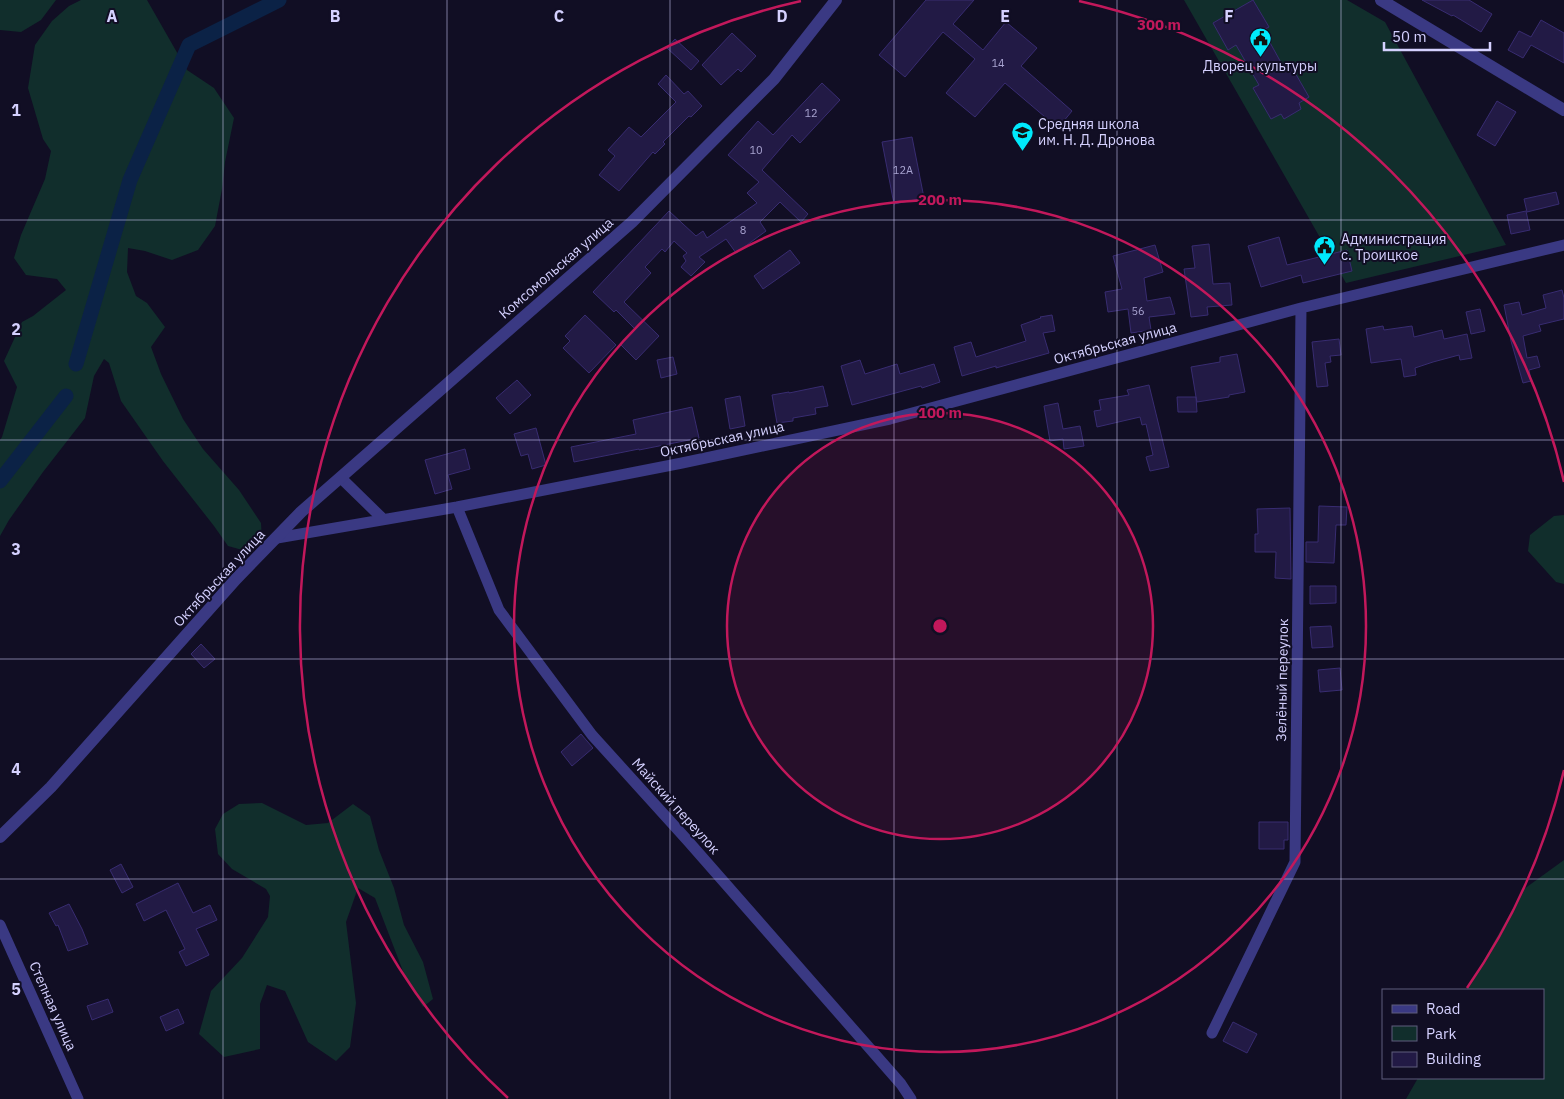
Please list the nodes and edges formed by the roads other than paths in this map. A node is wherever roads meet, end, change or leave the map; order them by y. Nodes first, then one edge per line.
1 (836, 0) edge
2 (1380, 0) edge
3 (1564, 110) edge
4 (1564, 246) edge
5 (1301, 308) junction
6 (341, 478) junction
7 (457, 507) junction
8 (382, 520) junction
9 (276, 538) junction
10 (0, 837) edge
11 (0, 925) edge
12 (1212, 1033) dead end
13 (78, 1099) edge
14 (911, 1099) edge

1 - 6 street, Комсомольская улица
2 - 3 street
4 - 5 street, Октябрьская улица
5 - 7 street, Октябрьская улица
5 - 12 street, Зелёный переулок
6 - 8 street
6 - 9 street, Комсомольская улица
7 - 8 street, Октябрьская улица
7 - 14 street, Майский переулок
8 - 9 street, Октябрьская улица
9 - 10 street, Октябрьская улица
11 - 13 street, Степная улица

